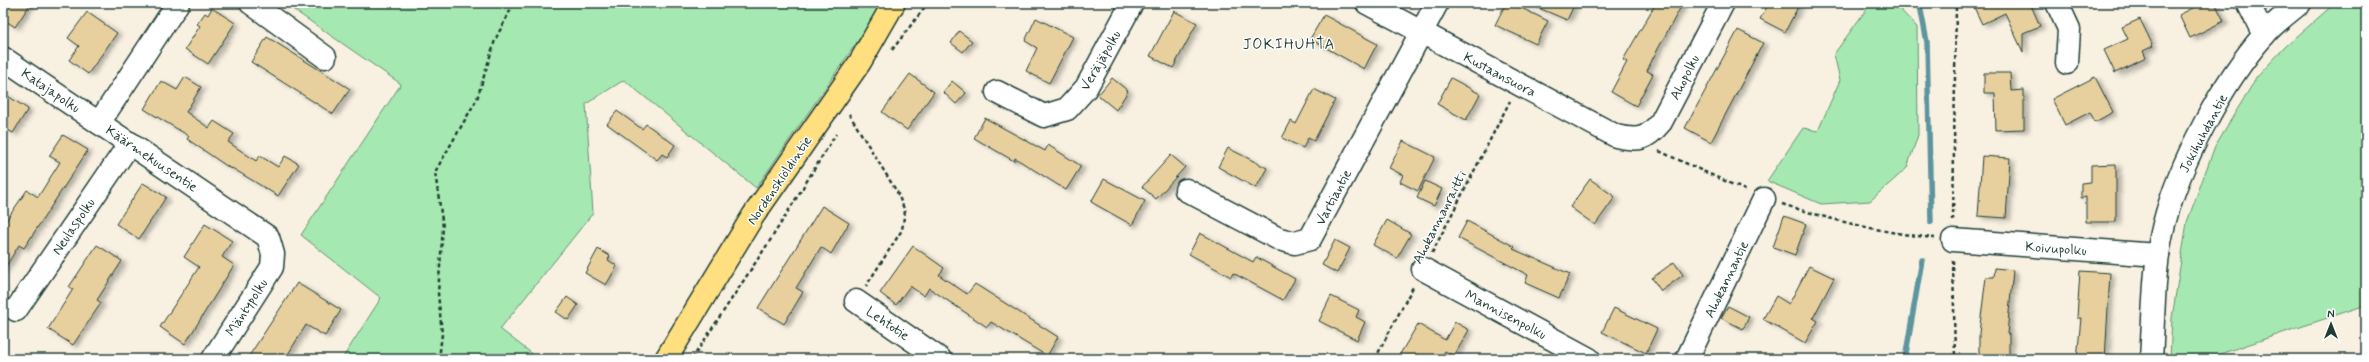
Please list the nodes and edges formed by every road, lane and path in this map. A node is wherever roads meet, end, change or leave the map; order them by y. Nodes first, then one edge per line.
1 (178, 3) edge
2 (251, 3) edge
3 (514, 3) edge
4 (894, 3) edge
5 (928, 3) edge
6 (1132, 3) edge
7 (1367, 3) edge
8 (1437, 3) edge
9 (1723, 3) edge
10 (1956, 3) edge
11 (2057, 3) edge
12 (2248, 3) edge
13 (2300, 3) edge
14 (1421, 33) junction
15 (2264, 35) junction
16 (888, 55) dead end
17 (325, 57) dead end
18 (3, 58) edge
19 (2067, 63) dead end
20 (1519, 84) junction
21 (997, 92) dead end
22 (854, 108) dead end
23 (849, 114) junction
24 (846, 120) dead end
25 (100, 123) junction
26 (838, 131) dead end
27 (1635, 140) joint
28 (130, 143) junction
29 (1186, 190) dead end
30 (1764, 199) dead end
31 (1905, 235) dead end
32 (1944, 239) junction
33 (273, 254) joint
34 (2158, 255) junction
35 (1423, 269) junction
36 (856, 301) joint
37 (16, 310) dead end
38 (213, 359) edge
39 (439, 359) edge
40 (666, 359) edge
41 (691, 359) edge
42 (940, 359) edge
43 (1375, 359) edge
44 (1589, 359) edge
45 (1688, 359) edge
46 (1955, 359) edge
47 (2151, 359) edge
48 (2342, 359) edge
49 (2346, 359) edge

1 - 25 street, Käärmekuusentie
2 - 17 street
3 - 39 path
4 - 40 main road, Nordenskiöldintie
5 - 16 path
6 - 21 street, Veräjäpolku
7 - 14 street, Kustaansuora
8 - 14 street, Vartiantie
9 - 27 street, Ahopolku
10 - 32 path
11 - 19 street
12 - 15 street
13 - 15 street, Jokihuhdantie
14 - 20 street, Kustaansuora
14 - 29 street, Vartiantie
15 - 34 street, Jokihuhdantie
18 - 25 street, Katajapolku
20 - 27 street, Kustaansuora
20 - 35 path, Ahokannanraitti
22 - 23 path
23 - 24 path
23 - 36 path
25 - 28 street, Käärmekuusentie
26 - 41 path
28 - 33 street, Käärmekuusentie
28 - 37 street, Neulaspolku
30 - 45 street, Ahokannantie
31 - 32 path
32 - 34 street, Koivupolku
32 - 46 path
33 - 38 street, Mäntypolku
34 - 47 street, Jokihuhdantie
35 - 43 path, Ahokannanraitti
35 - 44 street, Mannisenpolku
36 - 42 street, Lehtotie
48 - 49 path

